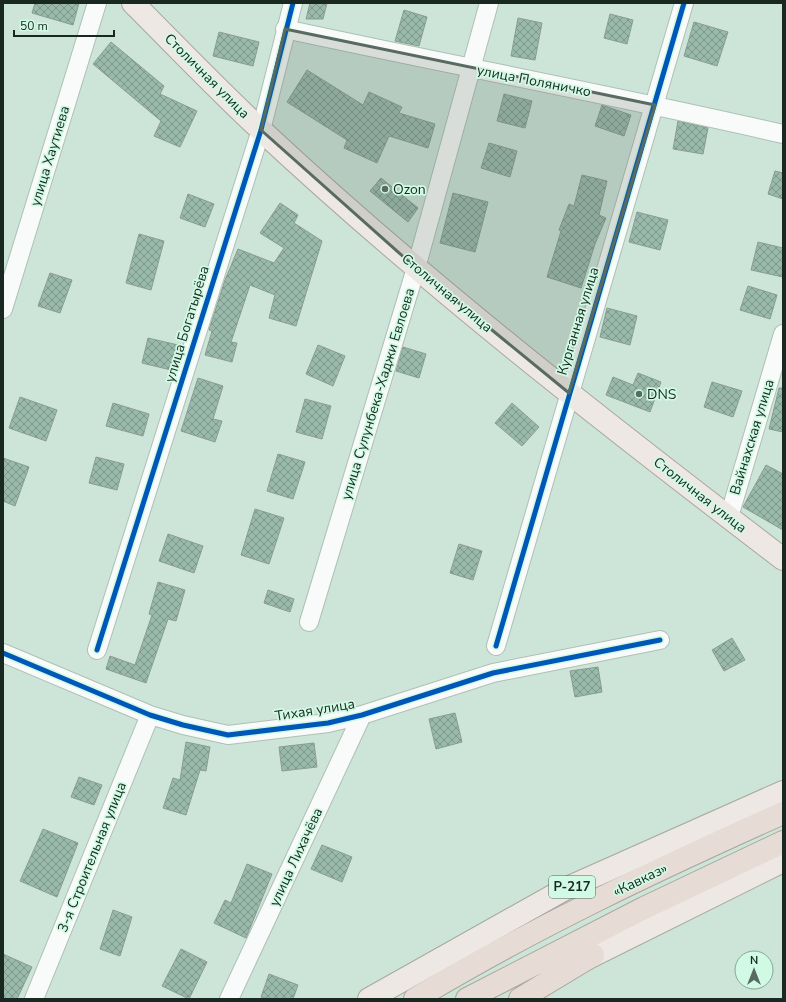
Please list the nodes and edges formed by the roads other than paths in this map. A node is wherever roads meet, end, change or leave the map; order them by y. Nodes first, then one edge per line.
1 (97, 3) edge
2 (133, 3) edge
3 (293, 3) edge
4 (489, 3) edge
5 (684, 3) edge
6 (285, 29) junction
7 (471, 69) junction
8 (655, 105) junction
9 (261, 130) junction
10 (783, 134) edge
11 (416, 268) junction
12 (3, 309) edge
13 (783, 334) edge
14 (569, 393) junction
15 (729, 517) junction
16 (783, 559) edge
17 (309, 622) dead end
18 (660, 640) dead end
19 (496, 646) dead end
20 (97, 650) dead end
21 (3, 653) edge
22 (150, 715) junction
23 (362, 715) junction
24 (783, 792) edge
25 (783, 813) edge
26 (783, 842) edge
27 (783, 861) edge
28 (593, 955) junction
29 (34, 999) edge
30 (229, 999) edge
31 (369, 999) edge
32 (415, 999) edge
33 (467, 999) edge
34 (512, 999) edge
35 (520, 999) edge

1 - 12 street, улица Хаутиева
2 - 9 main road, Столичная улица
3 - 6 street, улица Богатырёва
4 - 7 street, улица Сулунбека-Хаджи Евлоева
5 - 8 street, Курганная улица
6 - 7 street, улица Поляничко
6 - 9 street, улица Богатырёва
7 - 8 street, улица Поляничко
7 - 11 street, улица Сулунбека-Хаджи Евлоева
8 - 10 street, улица Поляничко
8 - 14 street, Курганная улица
9 - 11 main road, Столичная улица
9 - 20 street, улица Богатырёва
11 - 14 main road, Столичная улица
11 - 17 street, улица Сулунбека-Хаджи Евлоева
13 - 15 street, Вайнахская улица
14 - 15 main road, Столичная улица
14 - 19 street, Курганная улица
15 - 16 main road, Столичная улица
18 - 23 street, Тихая улица
21 - 22 street, Тихая улица
22 - 23 street, Тихая улица
22 - 29 street, 3-я Строительная улица
23 - 30 street, улица Лихачёва
24 - 31 main road, Р-217
25 - 32 highway, «Кавказ» / Р-217
26 - 33 highway, «Кавказ»
27 - 28 main road
28 - 34 main road
28 - 35 highway

